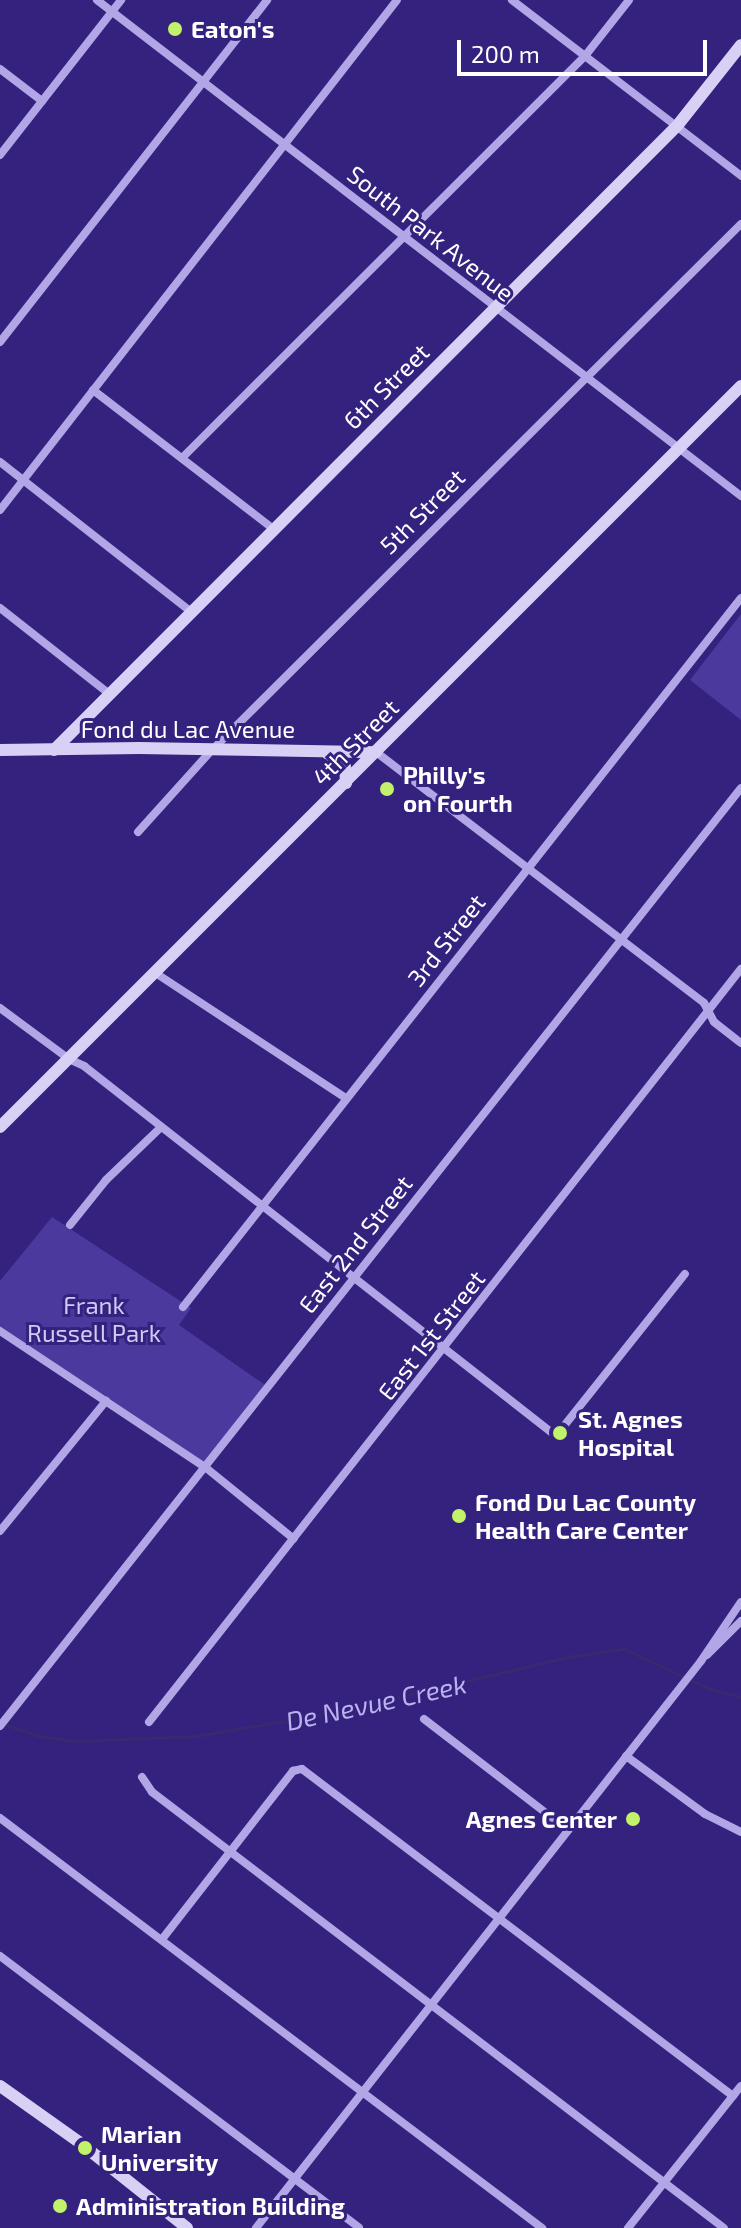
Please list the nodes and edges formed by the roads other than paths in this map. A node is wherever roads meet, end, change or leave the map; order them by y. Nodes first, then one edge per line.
1 (97, 0) edge
2 (121, 0) edge
3 (267, 0) edge
4 (397, 0) edge
5 (512, 0) edge
6 (629, 0) edge
7 (112, 11) junction
8 (741, 45) edge
9 (585, 56) junction
10 (0, 69) edge
11 (203, 81) junction
12 (42, 101) junction
13 (677, 126) junction
14 (285, 144) junction
15 (0, 155) edge
16 (741, 176) edge
17 (741, 224) edge
18 (404, 236) junction
19 (495, 308) junction
20 (0, 342) edge
21 (586, 376) junction
22 (741, 386) edge
23 (93, 390) junction
24 (678, 448) junction
25 (182, 458) junction
26 (0, 462) edge
27 (23, 480) junction
28 (741, 496) edge
29 (0, 510) edge
30 (275, 530) junction
31 (741, 598) edge
32 (0, 608) edge
33 (191, 612) junction
34 (108, 693) junction
35 (0, 750) edge
36 (54, 750) junction
37 (211, 751) junction
38 (324, 752) junction
39 (376, 752) junction
40 (346, 783) junction
41 (741, 788) edge
42 (138, 832) dead end
43 (528, 868) junction
44 (621, 939) junction
45 (741, 969) edge
46 (157, 974) junction
47 (0, 1008) edge
48 (708, 1012) junction
49 (741, 1043) edge
50 (69, 1059) junction
51 (346, 1098) junction
52 (0, 1127) edge
53 (161, 1127) junction
54 (263, 1207) junction
55 (70, 1225) dead end
56 (685, 1274) dead end
57 (354, 1277) junction
58 (183, 1307) dead end
59 (0, 1331) edge
60 (444, 1350) junction
61 (106, 1401) junction
62 (205, 1467) junction
63 (0, 1531) edge
64 (294, 1539) junction
65 (741, 1602) edge
66 (741, 1621) edge
67 (701, 1661) junction
68 (424, 1719) dead end
69 (149, 1722) dead end
70 (0, 1726) edge
71 (626, 1756) junction
72 (142, 1777) dead end
73 (0, 1818) edge
74 (568, 1830) junction
75 (741, 1832) edge
76 (231, 1850) junction
77 (500, 1917) junction
78 (163, 1938) junction
79 (0, 1956) edge
80 (432, 2005) junction
81 (0, 2086) edge
82 (741, 2086) edge
83 (363, 2091) junction
84 (733, 2096) junction
85 (294, 2179) junction
86 (664, 2182) junction
87 (187, 2228) edge
88 (256, 2228) edge
89 (359, 2228) edge
90 (542, 2228) edge
91 (628, 2228) edge
92 (724, 2228) edge

1 - 7 street, South Park Avenue
2 - 7 street
3 - 11 street
4 - 14 street
5 - 9 street
6 - 9 street
7 - 11 street, South Park Avenue
7 - 12 street
8 - 13 street, 6th Street
9 - 13 street
9 - 18 street
10 - 12 street
11 - 14 street, South Park Avenue
11 - 20 street
12 - 15 street
13 - 16 street
13 - 19 street, 6th Street
14 - 18 street, South Park Avenue
14 - 23 street
17 - 21 street, 5th Street
18 - 19 street, South Park Avenue
18 - 25 street
19 - 21 street, South Park Avenue
19 - 30 street, 6th Street
21 - 24 street, South Park Avenue
21 - 37 street, 5th Street
22 - 24 street, 4th Street
23 - 25 street
23 - 27 street
24 - 28 street, South Park Avenue
24 - 39 street, 4th Street
25 - 30 street
26 - 27 street
27 - 29 street
27 - 33 street
30 - 33 street, 6th Street
31 - 43 street, 3rd Street
32 - 34 street
33 - 34 street, 6th Street
34 - 36 street, 6th Street
35 - 36 street, Fond du Lac Avenue
36 - 37 street, Fond du Lac Avenue
37 - 38 street, Fond du Lac Avenue
37 - 42 street, 5th Street
38 - 39 street, Fond du Lac Avenue
38 - 40 street
39 - 40 street, 4th Street
39 - 43 street
40 - 46 street, 4th Street
41 - 44 street, East 2nd Street
43 - 44 street
43 - 51 street, 3rd Street
44 - 48 street
44 - 57 street, East 2nd Street
45 - 48 street, East 1st Street
46 - 50 street, 4th Street
46 - 51 street
47 - 50 street
48 - 49 street
48 - 60 street, East 1st Street
50 - 52 street, 4th Street
50 - 53 street
51 - 54 street, 3rd Street
53 - 54 street
53 - 55 street
54 - 57 street
54 - 58 street, 3rd Street
56 - 60 street
57 - 60 street
57 - 62 street, East 2nd Street
59 - 61 street
60 - 64 street, East 1st Street
61 - 62 street
61 - 63 street
62 - 64 street
62 - 70 street, East 2nd Street
64 - 69 street, East 1st Street
65 - 67 street
66 - 67 street
67 - 71 street
68 - 74 street
71 - 74 street
71 - 75 street
72 - 76 street
73 - 78 street
74 - 77 street
76 - 77 street
76 - 78 street
76 - 80 street
77 - 80 street
77 - 84 street
78 - 83 street
79 - 85 street
80 - 83 street
80 - 86 street
81 - 87 street
82 - 84 street
83 - 85 street
83 - 90 street
84 - 86 street
85 - 88 street
85 - 89 street
86 - 91 street
86 - 92 street

